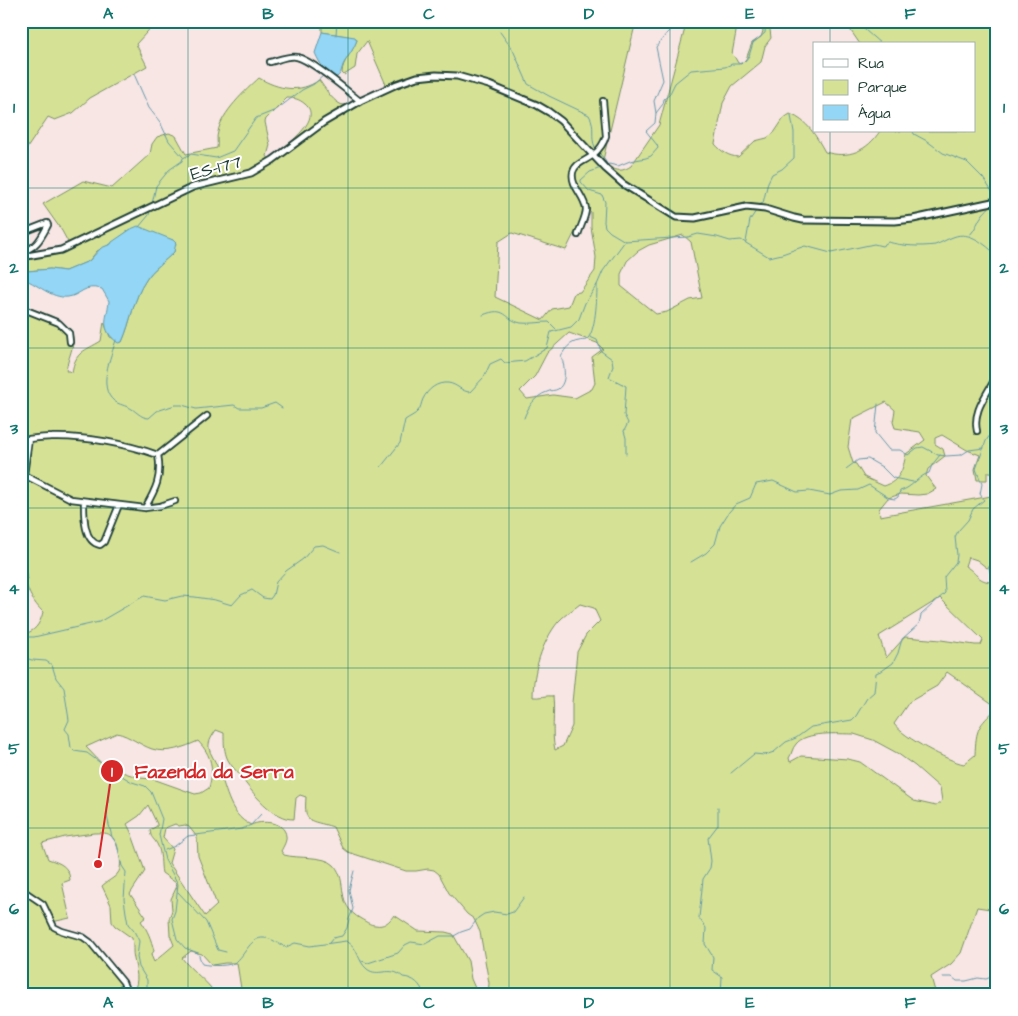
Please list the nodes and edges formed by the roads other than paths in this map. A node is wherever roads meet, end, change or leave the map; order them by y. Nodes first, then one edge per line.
1 (270, 62) dead end
2 (603, 101) dead end
3 (360, 102) junction
4 (593, 155) junction
5 (997, 201) edge
6 (21, 227) edge
7 (578, 235) dead end
8 (21, 251) edge
9 (21, 257) edge
10 (21, 308) edge
11 (70, 342) dead end
12 (997, 374) edge
13 (206, 416) dead end
14 (977, 431) dead end
15 (29, 439) junction
16 (21, 440) edge
17 (158, 455) junction
18 (24, 475) junction
19 (21, 482) edge
20 (84, 501) junction
21 (175, 501) dead end
22 (119, 505) junction
23 (145, 508) junction
24 (21, 889) edge
25 (128, 995) edge

1 - 3 street
2 - 4 street
3 - 4 main road, ES-177 / ES-177
3 - 9 main road, ES-177 / ES-177
4 - 5 main road, ES-177
4 - 7 street
6 - 8 street
10 - 11 street
12 - 14 street
13 - 17 street
15 - 16 street
15 - 17 street
15 - 18 street
17 - 23 street
18 - 19 street
18 - 20 street
20 - 22 street
20 - 22 street
21 - 23 street
22 - 23 street
24 - 25 street

